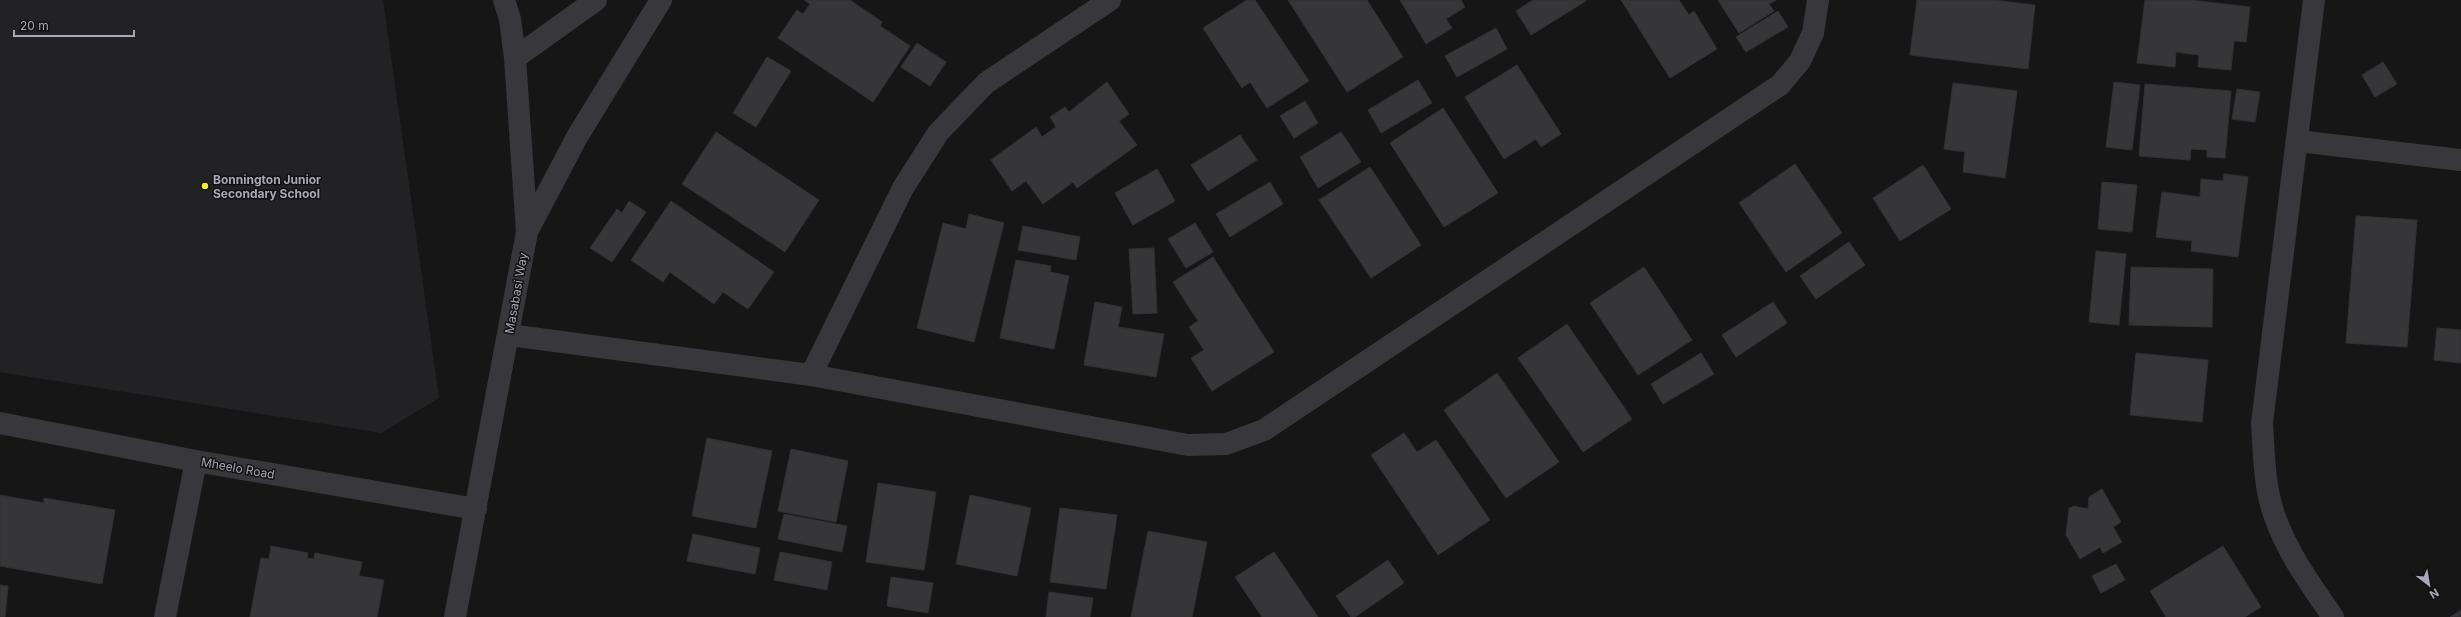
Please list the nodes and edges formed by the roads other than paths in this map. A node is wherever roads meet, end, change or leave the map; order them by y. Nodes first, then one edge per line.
1 (504, 0) edge
2 (596, 0) edge
3 (661, 0) edge
4 (1110, 0) edge
5 (1818, 0) edge
6 (2314, 0) edge
7 (515, 58) junction
8 (2298, 141) junction
9 (2461, 160) edge
10 (527, 232) junction
11 (509, 335) junction
12 (811, 375) junction
13 (0, 423) edge
14 (196, 461) junction
15 (476, 509) junction
16 (165, 617) edge
17 (455, 617) edge
18 (2333, 617) edge

1 - 7 street
2 - 7 street
3 - 10 street, Masabasi Way
4 - 12 street
5 - 12 street
6 - 8 street
7 - 10 street
8 - 9 street
8 - 18 street
10 - 11 street, Masabasi Way
11 - 12 street
11 - 15 street, Masabasi Way
13 - 14 street, Mheelo Road
14 - 15 street, Mheelo Road
14 - 16 street
15 - 17 street, Masabasi Way

